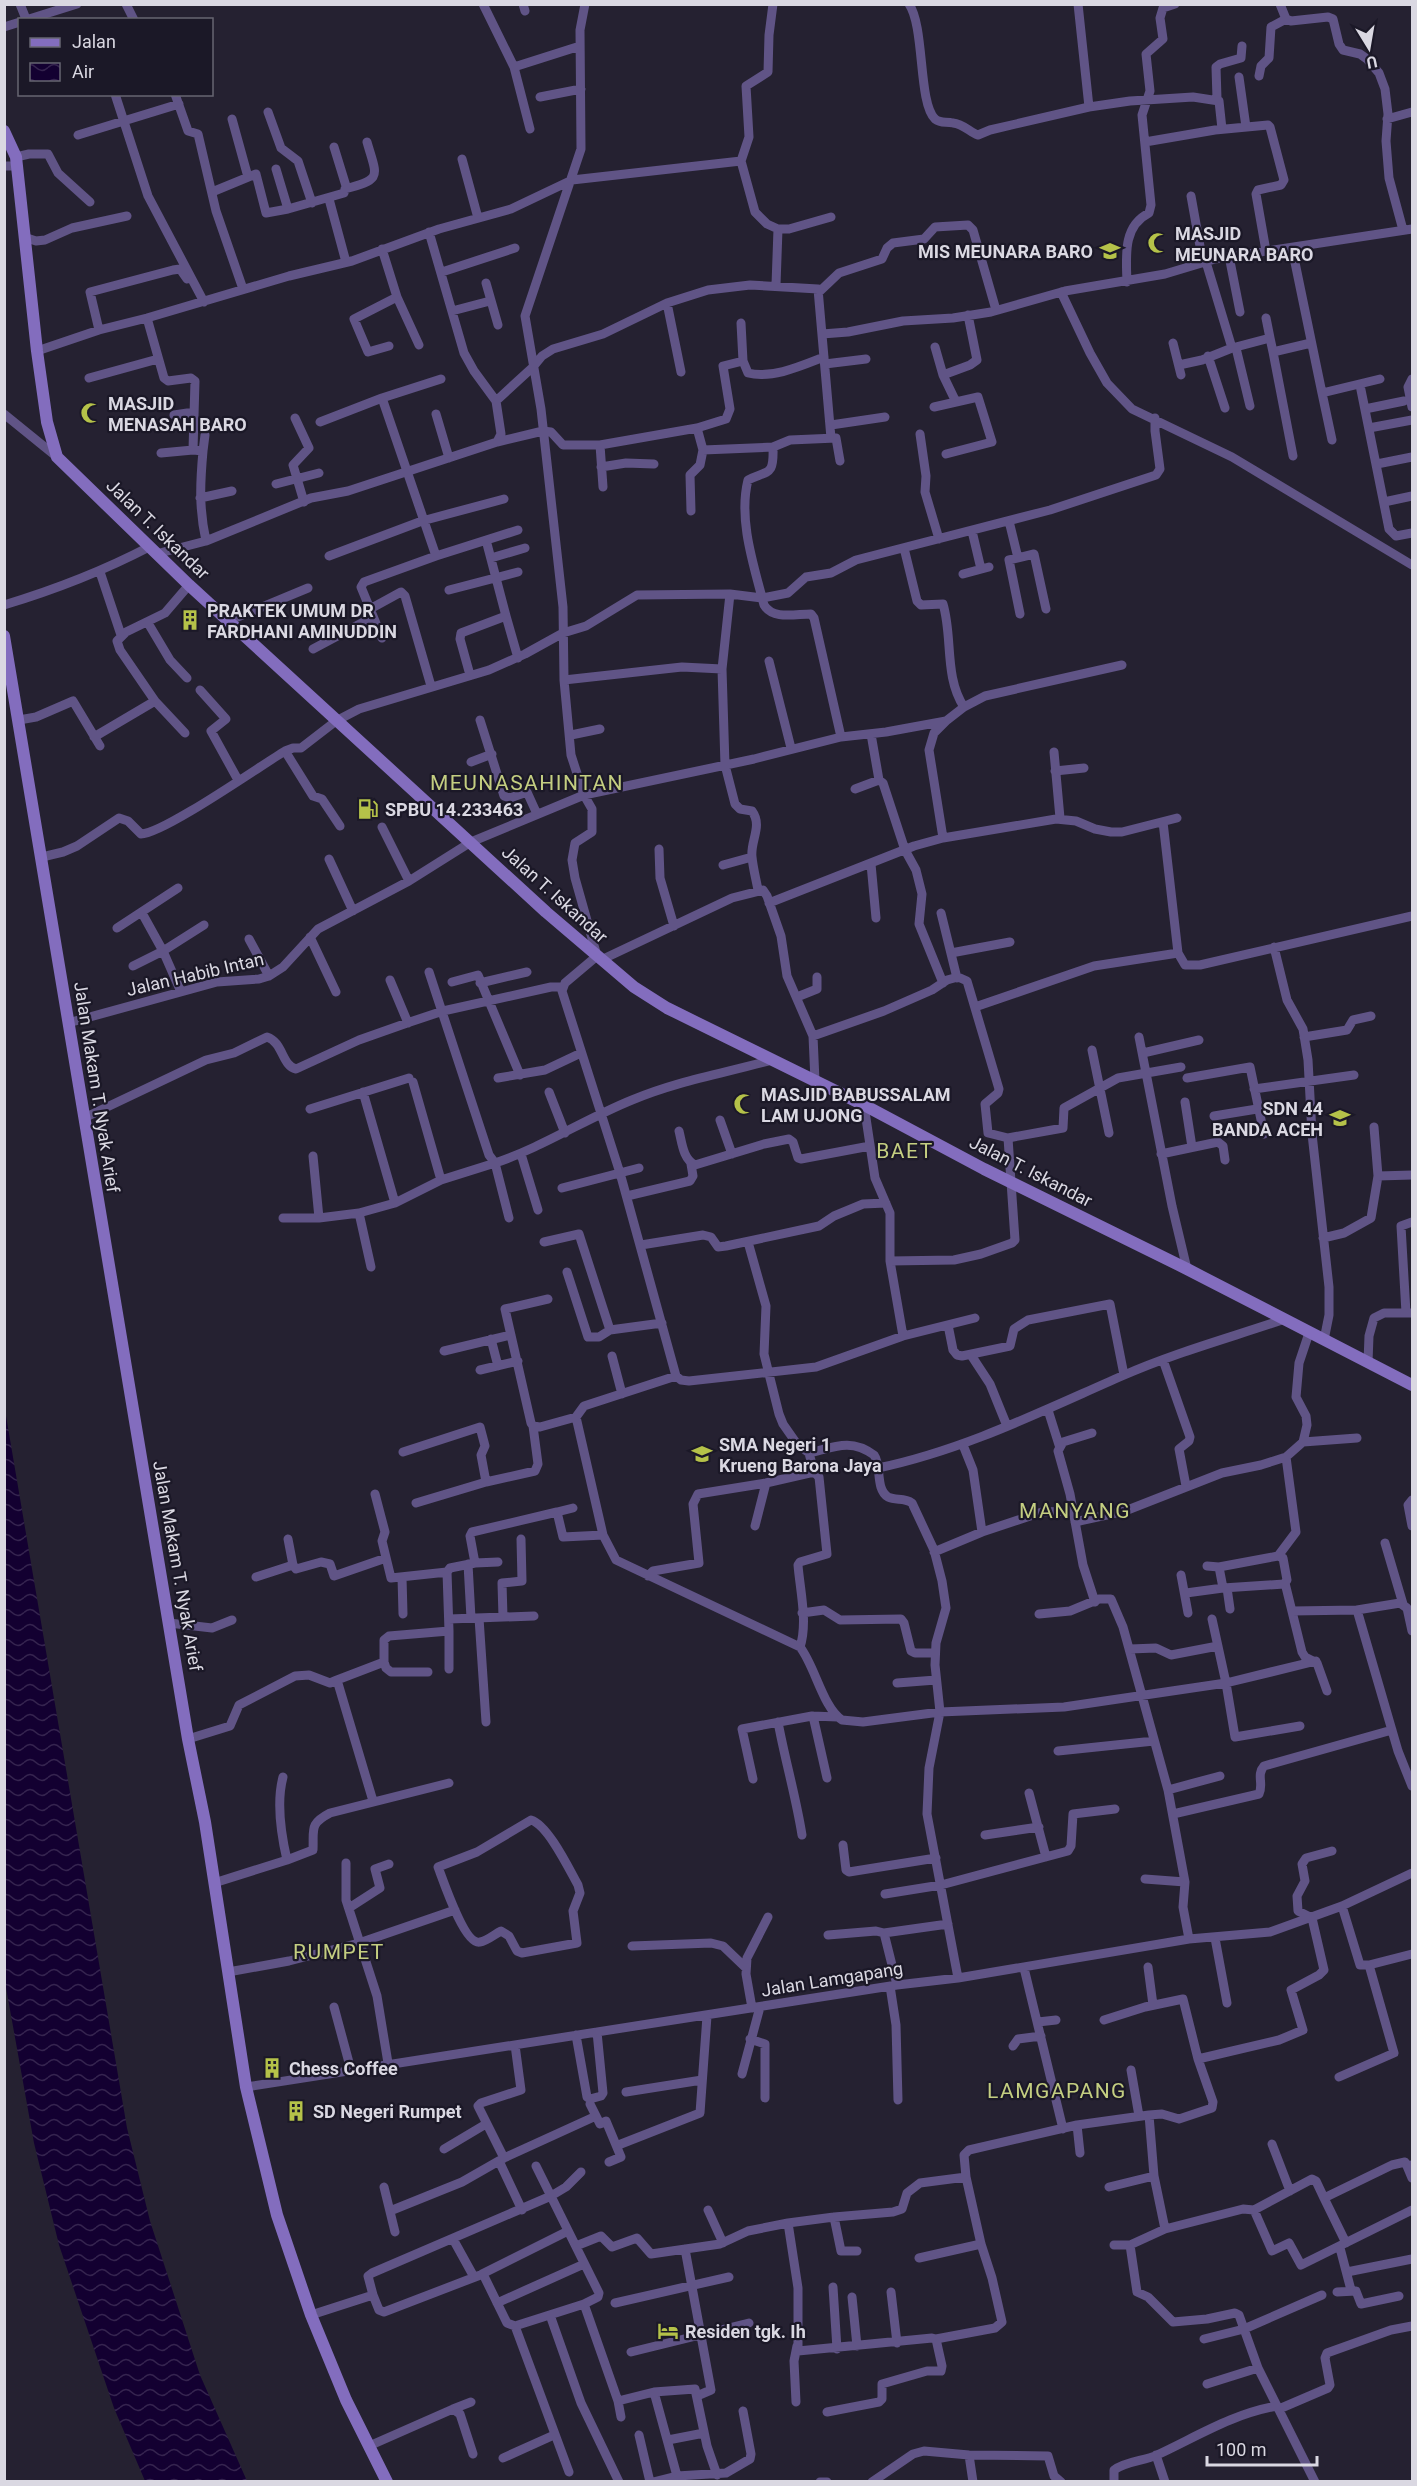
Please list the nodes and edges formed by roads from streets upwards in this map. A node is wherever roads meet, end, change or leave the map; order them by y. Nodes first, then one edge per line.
1 (20, 4) edge
2 (77, 4) edge
3 (126, 4) edge
4 (483, 4) edge
5 (585, 4) edge
6 (773, 4) edge
7 (909, 4) edge
8 (1175, 4) edge
9 (1280, 4) edge
10 (1080, 5) edge
11 (60, 15) edge
12 (26, 18) edge
13 (34, 18) edge
14 (133, 18) edge
15 (1286, 19) junction
16 (580, 46) junction
17 (1242, 46) dead end
18 (514, 67) junction
19 (1259, 76) dead end
20 (1239, 77) dead end
21 (581, 89) junction
22 (116, 96) edge
23 (540, 97) dead end
24 (177, 99) edge
25 (1217, 99) junction
26 (1148, 101) junction
27 (1089, 107) junction
28 (268, 112) dead end
29 (1413, 112) edge
30 (232, 119) dead end
31 (1387, 119) junction
32 (124, 121) junction
33 (1246, 127) junction
34 (530, 129) dead end
35 (1222, 129) junction
36 (4, 130) edge
37 (78, 135) dead end
38 (368, 142) dead end
39 (1145, 142) junction
40 (334, 147) dead end
41 (462, 159) dead end
42 (741, 161) junction
43 (13, 163) edge
44 (276, 169) dead end
45 (248, 177) junction
46 (572, 180) junction
47 (345, 189) junction
48 (212, 192) junction
49 (1191, 196) dead end
50 (329, 199) junction
51 (90, 202) dead end
52 (312, 203) junction
53 (288, 209) junction
54 (127, 216) dead end
55 (831, 217) dead end
56 (478, 218) junction
57 (778, 229) junction
58 (1409, 229) edge
59 (429, 232) junction
60 (27, 238) junction
61 (1413, 239) edge
62 (515, 248) dead end
63 (1292, 248) junction
64 (382, 249) junction
65 (1266, 251) junction
66 (1229, 256) junction
67 (346, 262) junction
68 (1204, 263) junction
69 (442, 272) junction
70 (1127, 282) junction
71 (486, 283) dead end
72 (776, 285) junction
73 (243, 289) junction
74 (1066, 291) junction
75 (819, 292) junction
76 (397, 297) junction
77 (490, 301) junction
78 (201, 302) junction
79 (667, 303) junction
80 (996, 310) junction
81 (452, 311) junction
82 (1240, 312) dead end
83 (968, 315) junction
84 (147, 318) junction
85 (1266, 318) dead end
86 (741, 323) dead end
87 (498, 325) dead end
88 (99, 330) junction
89 (822, 334) junction
90 (1270, 338) junction
91 (1173, 343) dead end
92 (1311, 344) junction
93 (419, 345) dead end
94 (389, 346) dead end
95 (935, 347) dead end
96 (1234, 348) junction
97 (38, 351) junction
98 (1273, 352) junction
99 (1208, 356) junction
100 (158, 359) junction
101 (866, 359) dead end
102 (824, 361) junction
103 (743, 362) junction
104 (1179, 365) junction
105 (533, 368) junction
106 (681, 372) dead end
107 (943, 375) junction
108 (1181, 375) dead end
109 (89, 378) dead end
110 (1380, 379) dead end
111 (441, 380) dead end
112 (1413, 380) edge
113 (1360, 385) junction
114 (1322, 393) junction
115 (382, 398) junction
116 (496, 401) junction
117 (956, 402) junction
118 (1410, 404) edge
119 (1250, 406) dead end
120 (934, 407) dead end
121 (1225, 408) dead end
122 (1365, 409) junction
123 (194, 412) junction
124 (4, 414) edge
125 (436, 414) dead end
126 (174, 415) dead end
127 (885, 417) dead end
128 (295, 418) dead end
129 (1155, 418) junction
130 (1413, 420) edge
131 (320, 422) dead end
132 (831, 425) junction
133 (697, 428) junction
134 (1369, 428) junction
135 (543, 430) junction
136 (920, 434) dead end
137 (205, 435) dead end
138 (831, 438) junction
139 (1332, 440) dead end
140 (497, 442) junction
141 (600, 445) junction
142 (773, 447) junction
143 (704, 450) junction
144 (198, 451) junction
145 (160, 453) dead end
146 (946, 454) dead end
147 (57, 456) junction
148 (1293, 456) dead end
149 (1413, 457) edge
150 (449, 458) junction
151 (840, 461) dead end
152 (654, 464) dead end
153 (1377, 464) junction
154 (601, 467) junction
155 (406, 470) junction
156 (319, 473) dead end
157 (296, 478) junction
158 (276, 484) dead end
159 (603, 487) dead end
160 (232, 491) dead end
161 (1413, 496) edge
162 (200, 498) junction
163 (504, 499) dead end
164 (304, 502) junction
165 (1384, 502) junction
166 (691, 511) dead end
167 (423, 521) junction
168 (1010, 521) junction
169 (518, 530) dead end
170 (972, 531) junction
171 (1413, 533) edge
172 (939, 539) junction
173 (486, 540) junction
174 (206, 541) junction
175 (525, 548) dead end
176 (904, 548) junction
177 (153, 550) junction
178 (329, 556) dead end
179 (436, 556) junction
180 (491, 558) junction
181 (1018, 558) junction
182 (1413, 565) edge
183 (100, 572) junction
184 (518, 572) dead end
185 (963, 574) dead end
186 (497, 577) junction
187 (189, 585) junction
188 (308, 588) dead end
189 (449, 590) dead end
190 (730, 594) junction
191 (762, 598) junction
192 (4, 605) edge
193 (1046, 609) dead end
194 (371, 613) junction
195 (1020, 614) dead end
196 (506, 616) junction
197 (228, 621) junction
198 (148, 622) junction
199 (563, 633) junction
200 (121, 635) junction
201 (4, 636) edge
202 (382, 638) dead end
203 (313, 649) dead end
204 (518, 658) junction
205 (769, 661) dead end
206 (1122, 664) dead end
207 (722, 669) junction
208 (470, 675) junction
209 (187, 678) dead end
210 (564, 680) junction
211 (431, 686) junction
212 (200, 690) dead end
213 (155, 701) junction
214 (964, 707) junction
215 (19, 720) junction
216 (480, 720) dead end
217 (336, 721) junction
218 (946, 721) junction
219 (600, 729) dead end
220 (185, 733) dead end
221 (871, 734) junction
222 (571, 735) junction
223 (94, 737) junction
224 (841, 737) junction
225 (100, 747) dead end
226 (791, 748) junction
227 (285, 751) junction
228 (1054, 752) dead end
229 (492, 754) junction
230 (471, 762) dead end
231 (725, 765) junction
232 (1084, 768) dead end
233 (1055, 771) junction
234 (238, 780) junction
235 (879, 780) junction
236 (855, 789) dead end
237 (584, 795) junction
238 (537, 814) junction
239 (1177, 818) dead end
240 (1056, 819) junction
241 (1163, 822) junction
242 (340, 826) dead end
243 (382, 827) dead end
244 (943, 838) junction
245 (471, 842) junction
246 (659, 849) dead end
247 (905, 850) junction
248 (42, 857) junction
249 (752, 857) junction
250 (329, 859) dead end
251 (871, 864) junction
252 (723, 865) dead end
253 (409, 881) junction
254 (178, 888) dead end
255 (758, 890) junction
256 (769, 903) junction
257 (353, 911) junction
258 (941, 913) dead end
259 (142, 914) junction
260 (1413, 916) edge
261 (876, 918) dead end
262 (204, 925) dead end
263 (674, 926) junction
264 (117, 928) dead end
265 (310, 937) junction
266 (249, 939) dead end
267 (1010, 942) dead end
268 (1274, 947) junction
269 (163, 951) junction
270 (951, 953) junction
271 (1178, 953) junction
272 (599, 958) junction
273 (133, 966) dead end
274 (429, 972) dead end
275 (527, 972) dead end
276 (269, 976) junction
277 (817, 977) dead end
278 (957, 978) junction
279 (390, 980) dead end
280 (452, 982) dead end
281 (480, 983) junction
282 (943, 983) junction
283 (563, 987) junction
284 (181, 992) junction
285 (336, 992) dead end
286 (797, 997) junction
287 (487, 1001) junction
288 (975, 1007) junction
289 (443, 1011) junction
290 (1371, 1016) dead end
291 (68, 1023) junction
292 (408, 1023) junction
293 (813, 1036) junction
294 (1139, 1037) dead end
295 (1304, 1038) junction
296 (1199, 1040) dead end
297 (1092, 1050) dead end
298 (581, 1053) junction
299 (1143, 1053) junction
300 (772, 1060) junction
301 (1181, 1067) dead end
302 (1146, 1073) junction
303 (520, 1075) junction
304 (1354, 1075) dead end
305 (498, 1078) dead end
306 (1187, 1078) dead end
307 (816, 1081) junction
308 (1309, 1082) junction
309 (1099, 1087) junction
310 (1254, 1089) junction
311 (363, 1092) junction
312 (549, 1092) dead end
313 (1185, 1102) dead end
314 (864, 1105) junction
315 (310, 1109) dead end
316 (1257, 1109) junction
317 (603, 1114) junction
318 (1214, 1116) dead end
319 (84, 1118) junction
320 (720, 1120) dead end
321 (1374, 1127) dead end
322 (679, 1131) dead end
323 (565, 1133) junction
324 (1109, 1133) dead end
325 (1264, 1134) dead end
326 (1008, 1138) junction
327 (870, 1146) junction
328 (1192, 1147) junction
329 (732, 1154) junction
330 (1161, 1154) junction
331 (521, 1155) junction
332 (313, 1156) dead end
333 (1225, 1160) dead end
334 (495, 1163) junction
335 (691, 1164) junction
336 (639, 1168) dead end
337 (620, 1173) junction
338 (1412, 1175) edge
339 (1378, 1176) junction
340 (441, 1180) junction
341 (1012, 1182) junction
342 (562, 1188) dead end
343 (627, 1196) junction
344 (395, 1203) junction
345 (886, 1203) junction
346 (538, 1210) dead end
347 (359, 1213) junction
348 (283, 1218) dead end
349 (319, 1218) junction
350 (509, 1218) dead end
351 (1413, 1222) edge
352 (1323, 1238) junction
353 (544, 1242) dead end
354 (748, 1242) junction
355 (641, 1245) junction
356 (890, 1261) junction
357 (1407, 1262) edge
358 (371, 1267) dead end
359 (1187, 1269) junction
360 (567, 1272) dead end
361 (548, 1299) dead end
362 (1409, 1313) edge
363 (975, 1318) dead end
364 (1282, 1320) junction
365 (662, 1323) junction
366 (948, 1325) junction
367 (610, 1330) junction
368 (1309, 1333) junction
369 (511, 1335) junction
370 (903, 1336) junction
371 (491, 1339) junction
372 (1324, 1340) junction
373 (444, 1351) dead end
374 (970, 1355) junction
375 (612, 1356) dead end
376 (518, 1360) junction
377 (1163, 1360) junction
378 (1368, 1362) junction
379 (498, 1365) junction
380 (480, 1370) dead end
381 (767, 1371) junction
382 (1124, 1375) junction
383 (676, 1376) junction
384 (1413, 1385) edge
385 (622, 1394) junction
386 (1048, 1410) junction
387 (576, 1418) junction
388 (533, 1426) junction
389 (1007, 1426) junction
390 (1092, 1432) dead end
391 (1357, 1438) dead end
392 (1303, 1442) junction
393 (963, 1444) junction
394 (1059, 1445) junction
395 (403, 1452) dead end
396 (809, 1453) junction
397 (1286, 1457) junction
398 (878, 1468) junction
399 (814, 1472) junction
400 (486, 1482) junction
401 (766, 1483) junction
402 (1186, 1485) junction
403 (375, 1494) dead end
404 (1413, 1500) edge
405 (416, 1503) dead end
406 (573, 1508) dead end
407 (1073, 1511) junction
408 (557, 1512) junction
409 (1075, 1522) junction
410 (756, 1526) dead end
411 (1413, 1526) edge
412 (982, 1532) junction
413 (603, 1535) junction
414 (288, 1539) dead end
415 (521, 1539) dead end
416 (1385, 1543) dead end
417 (934, 1552) junction
418 (1278, 1557) junction
419 (386, 1558) junction
420 (498, 1562) dead end
421 (472, 1564) junction
422 (293, 1566) junction
423 (1207, 1566) dead end
424 (1219, 1567) junction
425 (447, 1572) junction
426 (1181, 1575) dead end
427 (648, 1576) junction
428 (256, 1577) dead end
429 (402, 1577) junction
430 (1285, 1583) junction
431 (1225, 1588) junction
432 (1186, 1593) junction
433 (1095, 1602) junction
434 (1403, 1604) junction
435 (1230, 1609) dead end
436 (1357, 1610) junction
437 (1292, 1611) junction
438 (802, 1613) junction
439 (1188, 1613) dead end
440 (403, 1614) dead end
441 (1039, 1614) dead end
442 (534, 1616) dead end
443 (504, 1617) junction
444 (475, 1618) junction
445 (449, 1619) junction
446 (1212, 1619) dead end
447 (232, 1620) dead end
448 (169, 1623) junction
449 (449, 1630) junction
450 (1413, 1631) edge
451 (1218, 1646) junction
452 (800, 1647) junction
453 (1130, 1649) junction
454 (935, 1653) junction
455 (1316, 1661) junction
456 (384, 1662) junction
457 (449, 1670) dead end
458 (428, 1672) dead end
459 (337, 1680) junction
460 (936, 1680) junction
461 (897, 1683) dead end
462 (1226, 1683) junction
463 (1327, 1691) dead end
464 (1143, 1695) junction
465 (940, 1712) junction
466 (813, 1716) junction
467 (838, 1718) junction
468 (486, 1722) dead end
469 (778, 1722) junction
470 (1300, 1726) dead end
471 (1392, 1730) junction
472 (188, 1739) junction
473 (1154, 1741) junction
474 (1058, 1751) dead end
475 (1409, 1767) edge
476 (1220, 1776) dead end
477 (283, 1777) dead end
478 (827, 1778) dead end
479 (753, 1779) dead end
480 (448, 1783) dead end
481 (1413, 1786) edge
482 (1168, 1790) junction
483 (1029, 1793) dead end
484 (373, 1801) junction
485 (1115, 1809) dead end
486 (1173, 1814) junction
487 (1039, 1827) junction
488 (802, 1835) dead end
489 (985, 1835) dead end
490 (843, 1845) dead end
491 (1332, 1851) dead end
492 (1046, 1857) junction
493 (936, 1858) junction
494 (287, 1860) junction
495 (346, 1863) dead end
496 (389, 1864) dead end
497 (1413, 1873) edge
498 (1145, 1879) dead end
499 (1185, 1882) junction
500 (214, 1883) junction
501 (941, 1885) junction
502 (885, 1894) dead end
503 (1342, 1906) junction
504 (349, 1908) junction
505 (455, 1910) junction
506 (768, 1917) dead end
507 (1312, 1918) junction
508 (948, 1924) junction
509 (884, 1933) junction
510 (828, 1935) dead end
511 (1215, 1938) junction
512 (1190, 1940) junction
513 (359, 1942) junction
514 (632, 1946) dead end
515 (1413, 1954) edge
516 (1369, 1965) junction
517 (1148, 1967) dead end
518 (746, 1968) junction
519 (1024, 1968) junction
520 (228, 1972) junction
521 (958, 1978) junction
522 (894, 1986) junction
523 (1227, 2003) dead end
524 (1153, 2005) junction
525 (334, 2007) dead end
526 (756, 2008) junction
527 (706, 2016) junction
528 (1056, 2020) dead end
529 (1104, 2020) dead end
530 (1038, 2022) junction
531 (597, 2032) junction
532 (576, 2035) junction
533 (1041, 2036) junction
534 (750, 2039) junction
535 (515, 2045) junction
536 (1013, 2046) dead end
537 (1198, 2059) junction
538 (388, 2063) junction
539 (351, 2070) junction
540 (1131, 2070) dead end
541 (742, 2074) dead end
542 (1339, 2078) dead end
543 (702, 2080) junction
544 (246, 2086) junction
545 (626, 2091) dead end
546 (765, 2098) dead end
547 (898, 2100) dead end
548 (590, 2104) dead end
549 (596, 2115) junction
550 (1144, 2115) junction
551 (486, 2124) junction
552 (1077, 2125) junction
553 (1063, 2129) junction
554 (621, 2144) dead end
555 (1272, 2144) dead end
556 (444, 2149) dead end
557 (1080, 2152) dead end
558 (502, 2159) junction
559 (609, 2162) dead end
560 (536, 2166) dead end
561 (1410, 2166) edge
562 (581, 2172) dead end
563 (1154, 2176) junction
564 (966, 2177) junction
565 (1413, 2178) edge
566 (384, 2187) dead end
567 (1109, 2187) dead end
568 (1290, 2191) junction
569 (551, 2196) junction
570 (1323, 2198) junction
571 (522, 2210) junction
572 (1254, 2210) junction
573 (1413, 2210) edge
574 (390, 2211) junction
575 (708, 2211) dead end
576 (834, 2217) junction
577 (788, 2223) junction
578 (1165, 2229) junction
579 (568, 2231) junction
580 (395, 2232) dead end
581 (453, 2239) junction
582 (723, 2243) junction
583 (981, 2244) junction
584 (1114, 2245) dead end
585 (1130, 2245) junction
586 (576, 2246) junction
587 (1343, 2246) junction
588 (685, 2249) junction
589 (857, 2251) dead end
590 (919, 2258) dead end
591 (1413, 2259) edge
592 (584, 2264) junction
593 (1347, 2272) junction
594 (478, 2276) junction
595 (729, 2277) dead end
596 (692, 2284) junction
597 (833, 2287) dead end
598 (1351, 2290) junction
599 (891, 2292) dead end
600 (1337, 2292) dead end
601 (373, 2295) junction
602 (1322, 2295) dead end
603 (1399, 2296) dead end
604 (852, 2297) dead end
605 (497, 2303) junction
606 (615, 2303) dead end
607 (584, 2304) junction
608 (311, 2315) junction
609 (550, 2315) junction
610 (749, 2324) dead end
611 (515, 2326) junction
612 (1413, 2326) edge
613 (1244, 2329) junction
614 (702, 2335) junction
615 (936, 2339) junction
616 (1204, 2339) dead end
617 (897, 2343) junction
618 (797, 2344) junction
619 (857, 2346) junction
620 (837, 2349) junction
621 (631, 2352) dead end
622 (1258, 2368) junction
623 (1207, 2384) dead end
624 (654, 2392) junction
625 (697, 2396) junction
626 (618, 2401) junction
627 (471, 2402) dead end
628 (796, 2402) dead end
629 (1278, 2408) junction
630 (453, 2409) junction
631 (743, 2411) dead end
632 (827, 2412) dead end
633 (621, 2417) dead end
634 (704, 2433) junction
635 (554, 2435) junction
636 (639, 2435) dead end
637 (668, 2440) junction
638 (369, 2446) junction
639 (473, 2454) dead end
640 (969, 2454) junction
641 (1156, 2455) junction
642 (503, 2458) dead end
643 (569, 2472) dead end
644 (723, 2476) edge
645 (681, 2478) edge
646 (387, 2481) edge
647 (619, 2481) edge
648 (651, 2481) edge
649 (820, 2481) edge
650 (827, 2481) edge
651 (872, 2481) edge
652 (973, 2481) edge
653 (1061, 2481) edge
654 (1114, 2481) edge
655 (1165, 2481) edge
656 (1316, 2481) edge

1 - 12 street
2 - 11 street
3 - 14 street
4 - 18 street
5 - 16 street
6 - 42 street
7 - 27 street
8 - 26 street
9 - 15 street
10 - 27 street
11 - 13 street
15 - 19 street
15 - 31 street
16 - 18 street
16 - 21 street
17 - 25 street
18 - 34 street
20 - 33 street
21 - 23 street
21 - 46 street
22 - 32 street
24 - 32 street
24 - 48 street
25 - 26 street
25 - 35 street
26 - 27 street
26 - 39 street
28 - 52 street
29 - 31 street
30 - 45 street
31 - 58 street
32 - 37 street
32 - 78 street
33 - 35 street
33 - 65 street
35 - 39 street
36 - 43 street, Jalan T. Iskandar
38 - 47 street
39 - 70 street
40 - 47 street
41 - 56 street
42 - 46 street
42 - 57 street
43 - 51 street
43 - 60 street, Jalan T. Iskandar
44 - 53 street
45 - 48 street
45 - 53 street
46 - 56 street
46 - 105 street
47 - 50 street
48 - 73 street
49 - 68 street
50 - 52 street
50 - 67 street
52 - 53 street
54 - 60 street
55 - 57 street
56 - 59 street
57 - 72 street
58 - 61 street
58 - 63 street
59 - 64 street
59 - 69 street
60 - 97 street, Jalan T. Iskandar
62 - 69 street
63 - 65 street
63 - 92 street
64 - 67 street
64 - 76 street
65 - 66 street
66 - 68 street
66 - 82 street
67 - 73 street
68 - 70 street
68 - 96 street
69 - 81 street
70 - 74 street
71 - 77 street
72 - 75 street
72 - 79 street
73 - 78 street
74 - 80 street
74 - 129 street
75 - 80 street
75 - 89 street
76 - 93 street
76 - 94 street
77 - 81 street
77 - 87 street
78 - 84 street
78 - 88 street
79 - 105 street
79 - 106 street
80 - 83 street
81 - 116 street
83 - 89 street
83 - 107 street
84 - 88 street
84 - 100 street
85 - 90 street
86 - 103 street
88 - 97 street
89 - 102 street
90 - 96 street
90 - 98 street
91 - 104 street
92 - 98 street
92 - 114 street
95 - 107 street
96 - 99 street
96 - 119 street
97 - 147 street, Jalan T. Iskandar
98 - 148 street
99 - 104 street
99 - 121 street
100 - 109 street
100 - 123 street
101 - 102 street
102 - 103 street
102 - 132 street
103 - 133 street
104 - 108 street
105 - 116 street
105 - 135 street
107 - 117 street
110 - 113 street
111 - 115 street
112 - 118 street
113 - 114 street
113 - 122 street
114 - 139 street
115 - 131 street
115 - 155 street
116 - 140 street
117 - 120 street
117 - 146 street
118 - 122 street
122 - 134 street
123 - 126 street
123 - 144 street
124 - 147 street
125 - 150 street
127 - 132 street
128 - 157 street
129 - 168 street
129 - 182 street
130 - 134 street
132 - 138 street
133 - 141 street
133 - 143 street
134 - 153 street
135 - 140 street
135 - 141 street
135 - 199 street
136 - 172 street
137 - 144 street
138 - 142 street
138 - 151 street
140 - 150 street
141 - 154 street
142 - 143 street
142 - 191 street
143 - 166 street
144 - 145 street
144 - 162 street
147 - 177 street, Jalan T. Iskandar
149 - 153 street
150 - 155 street
152 - 154 street
153 - 165 street
154 - 159 street
155 - 164 street
155 - 167 street
156 - 157 street
157 - 158 street
157 - 164 street
160 - 162 street
161 - 165 street
162 - 174 street
163 - 167 street
164 - 174 street
165 - 171 street
167 - 178 street
167 - 179 street
168 - 170 street
168 - 181 street
169 - 173 street
170 - 172 street
170 - 185 street
172 - 176 street
173 - 179 street
173 - 180 street
174 - 177 street
175 - 180 street
176 - 191 street
176 - 214 street
177 - 183 street
177 - 187 street, Jalan T. Iskandar
179 - 194 street
180 - 186 street
181 - 193 street
181 - 195 street
183 - 192 street
183 - 200 street
184 - 186 street
186 - 189 street
186 - 196 street
187 - 197 street, Jalan T. Iskandar
187 - 198 street
188 - 197 street
190 - 191 street
190 - 199 street
190 - 207 street
191 - 224 street
194 - 202 street
194 - 203 street
194 - 211 street
196 - 204 street
196 - 208 street
197 - 217 street, Jalan T. Iskandar
198 - 200 street
198 - 209 street
199 - 204 street
199 - 210 street
200 - 213 street
201 - 215 street, Jalan Makam T. Nyak Arief
204 - 208 street
205 - 226 street
206 - 214 street
207 - 210 street
207 - 231 street
208 - 211 street
210 - 222 street
211 - 217 street
212 - 234 street
213 - 220 street
213 - 223 street
214 - 218 street
215 - 223 street
215 - 248 street, Jalan Makam T. Nyak Arief
216 - 229 street
217 - 227 street
217 - 245 street, Jalan T. Iskandar
218 - 221 street, Jalan Habib Intan
218 - 244 street
219 - 222 street
221 - 224 street, Jalan Habib Intan
221 - 235 street
222 - 237 street
223 - 225 street
224 - 226 street, Jalan Habib Intan
226 - 231 street, Jalan Habib Intan
227 - 234 street
227 - 242 street
228 - 233 street
229 - 230 street
229 - 238 street
231 - 237 street, Jalan Habib Intan
231 - 249 street
232 - 233 street
233 - 240 street
234 - 248 street
235 - 236 street
235 - 247 street
237 - 238 street, Jalan Habib Intan
237 - 272 street
238 - 245 street, Jalan Habib Intan
239 - 241 street
240 - 241 street
240 - 244 street
241 - 271 street
243 - 253 street
244 - 247 street
245 - 253 street, Jalan Habib Intan
245 - 272 street, Jalan T. Iskandar
246 - 263 street
247 - 251 street
247 - 282 street
248 - 291 street, Jalan Makam T. Nyak Arief
249 - 252 street
249 - 255 street
250 - 257 street
251 - 256 street
251 - 261 street
253 - 257 street, Jalan Habib Intan
254 - 259 street
255 - 256 street
255 - 263 street
256 - 286 street
257 - 265 street, Jalan Habib Intan
258 - 270 street
259 - 264 street
259 - 269 street
260 - 268 street
262 - 269 street
263 - 272 street
265 - 276 street, Jalan Habib Intan
265 - 285 street
266 - 276 street
267 - 270 street
268 - 271 street
268 - 295 street
269 - 273 street
269 - 284 street
270 - 278 street
271 - 288 street
272 - 283 street
272 - 300 street, Jalan T. Iskandar
274 - 289 street
275 - 281 street
276 - 284 street, Jalan Habib Intan
277 - 286 street
278 - 282 street
278 - 288 street
279 - 292 street
280 - 281 street
281 - 287 street
282 - 293 street
283 - 287 street
283 - 298 street
284 - 291 street, Jalan Habib Intan
286 - 293 street
287 - 289 street
287 - 303 street
288 - 326 street
289 - 292 street
289 - 334 street
290 - 295 street
291 - 319 street, Jalan Makam T. Nyak Arief
292 - 319 street
293 - 307 street
294 - 299 street
295 - 308 street
296 - 299 street
297 - 309 street
298 - 303 street
298 - 317 street
299 - 302 street
300 - 307 street, Jalan T. Iskandar
300 - 317 street
301 - 302 street
302 - 309 street
302 - 330 street
303 - 305 street
304 - 308 street
306 - 310 street
307 - 314 street, Jalan T. Iskandar
308 - 310 street
308 - 352 street
309 - 324 street
309 - 326 street
310 - 316 street
311 - 315 street
311 - 340 street
311 - 344 street
312 - 323 street
313 - 328 street
314 - 327 street
314 - 341 street, Jalan T. Iskandar
316 - 318 street
316 - 325 street
317 - 323 street
317 - 337 street
319 - 448 street, Jalan Makam T. Nyak Arief
320 - 329 street
321 - 339 street
322 - 335 street
323 - 331 street
326 - 341 street
327 - 329 street
327 - 345 street
328 - 330 street
328 - 333 street
329 - 335 street
330 - 359 street
331 - 334 street
331 - 346 street
332 - 349 street
334 - 340 street
334 - 350 street
335 - 343 street
336 - 337 street
337 - 342 street
337 - 343 street
338 - 339 street
339 - 352 street
340 - 344 street
341 - 356 street
341 - 359 street, Jalan T. Iskandar
343 - 355 street
344 - 347 street
345 - 354 street
345 - 356 street
347 - 349 street
347 - 358 street
348 - 349 street
351 - 357 street
352 - 372 street
353 - 367 street
354 - 355 street
354 - 381 street
355 - 365 street
356 - 370 street
357 - 362 street
359 - 364 street, Jalan T. Iskandar
360 - 367 street
361 - 369 street
362 - 378 street
363 - 366 street
364 - 368 street, Jalan T. Iskandar
364 - 377 street
365 - 367 street
365 - 383 street
366 - 370 street
366 - 374 street
368 - 372 street, Jalan T. Iskandar
368 - 392 street
369 - 371 street
369 - 376 street
370 - 381 street
371 - 373 street
371 - 379 street
372 - 378 street, Jalan T. Iskandar
374 - 382 street
374 - 389 street
375 - 385 street
376 - 379 street
376 - 388 street
377 - 382 street
377 - 402 street
378 - 384 street, Jalan T. Iskandar
379 - 380 street
381 - 383 street
381 - 396 street
382 - 386 street
383 - 385 street
385 - 387 street
386 - 389 street
386 - 394 street
387 - 388 street
387 - 413 street
388 - 400 street
389 - 393 street
390 - 394 street
391 - 392 street
392 - 397 street
393 - 398 street
393 - 412 street
394 - 407 street
395 - 400 street
396 - 398 street
396 - 399 street
397 - 402 street
397 - 418 street
398 - 417 street
399 - 401 street
399 - 438 street
400 - 405 street
401 - 410 street
401 - 427 street
402 - 409 street
403 - 419 street
404 - 411 street
406 - 408 street
407 - 409 street
407 - 412 street
408 - 413 street
408 - 421 street
409 - 433 street
412 - 417 street
413 - 427 street
414 - 422 street
415 - 443 street
416 - 434 street
417 - 454 street
418 - 424 street
418 - 430 street
419 - 422 street
419 - 429 street
420 - 421 street
421 - 425 street
421 - 444 street
422 - 428 street
423 - 424 street
424 - 431 street
425 - 429 street
425 - 445 street
426 - 432 street
427 - 452 street
429 - 440 street
430 - 431 street
430 - 437 street
431 - 432 street
431 - 435 street
432 - 439 street
433 - 441 street
433 - 453 street
434 - 436 street
434 - 450 street
436 - 437 street
436 - 471 street
437 - 455 street
438 - 452 street
438 - 454 street
442 - 443 street
443 - 444 street
444 - 445 street
444 - 468 street
445 - 449 street
446 - 451 street
447 - 448 street
448 - 472 street, Jalan Makam T. Nyak Arief
449 - 456 street
449 - 457 street
451 - 453 street
451 - 462 street
452 - 467 street
453 - 464 street
454 - 460 street
455 - 462 street
455 - 463 street
456 - 458 street
456 - 459 street
459 - 472 street
459 - 484 street
460 - 461 street
460 - 465 street
462 - 464 street
462 - 470 street
464 - 465 street
464 - 473 street
465 - 467 street
465 - 493 street
466 - 467 street
466 - 469 street
466 - 478 street
469 - 479 street
469 - 488 street
471 - 475 street
471 - 486 street
472 - 500 street, Jalan Makam T. Nyak Arief
473 - 474 street
473 - 482 street
475 - 481 street
476 - 482 street
477 - 494 street
480 - 484 street
482 - 486 street
483 - 487 street
484 - 494 street
485 - 492 street
486 - 499 street
487 - 489 street
487 - 492 street
490 - 493 street
491 - 507 street
492 - 501 street
493 - 501 street
494 - 500 street
495 - 504 street
496 - 504 street
497 - 503 street, Jalan Lamgapang
498 - 499 street
499 - 512 street
500 - 520 street, Jalan Makam T. Nyak Arief
501 - 502 street
501 - 508 street
503 - 507 street, Jalan Lamgapang
503 - 516 street
504 - 513 street
505 - 505 street
505 - 513 street
506 - 518 street
507 - 511 street, Jalan Lamgapang
507 - 537 street
508 - 509 street
508 - 521 street
509 - 510 street
509 - 522 street
511 - 512 street, Jalan Lamgapang
511 - 523 street
512 - 519 street, Jalan Lamgapang
513 - 520 street
513 - 538 street
514 - 518 street
515 - 516 street
516 - 542 street
517 - 524 street
518 - 526 street
519 - 521 street, Jalan Lamgapang
519 - 530 street
519 - 553 street
520 - 544 street, Jalan Makam T. Nyak Arief
521 - 522 street, Jalan Lamgapang
522 - 526 street, Jalan Lamgapang
522 - 547 street
524 - 529 street
524 - 537 street
525 - 539 street
526 - 527 street, Jalan Lamgapang
526 - 534 street
527 - 531 street, Jalan Lamgapang
527 - 543 street
528 - 530 street
530 - 533 street
531 - 532 street, Jalan Lamgapang
531 - 532 street
532 - 535 street, Jalan Lamgapang
533 - 536 street
533 - 553 street
534 - 541 street
534 - 546 street
535 - 538 street, Jalan Lamgapang
535 - 551 street
537 - 550 street
538 - 539 street, Jalan Lamgapang
539 - 544 street, Jalan Lamgapang
540 - 550 street
543 - 545 street
543 - 554 street
544 - 608 street, Jalan Makam T. Nyak Arief
548 - 549 street
549 - 558 street
549 - 559 street
550 - 552 street
550 - 563 street
551 - 556 street
551 - 558 street
552 - 553 street
552 - 557 street
553 - 564 street
555 - 568 street
558 - 571 street
558 - 574 street
560 - 569 street
561 - 565 street
561 - 570 street
562 - 569 street
563 - 567 street
563 - 578 street
564 - 576 street
564 - 583 street
566 - 574 street
568 - 570 street
568 - 572 street
569 - 571 street
569 - 579 street
570 - 587 street
571 - 581 street
572 - 578 street
572 - 587 street
573 - 587 street
574 - 580 street
575 - 582 street
576 - 577 street
576 - 589 street
577 - 582 street
577 - 618 street
578 - 585 street
579 - 586 street
579 - 594 street
581 - 594 street
581 - 601 street
582 - 588 street
583 - 590 street
583 - 615 street
584 - 585 street
585 - 613 street
586 - 588 street
586 - 592 street
587 - 593 street
588 - 596 street
591 - 593 street
592 - 605 street
592 - 607 street
593 - 598 street
594 - 601 street
594 - 605 street
595 - 596 street
596 - 606 street
596 - 614 street
597 - 620 street
598 - 600 street
598 - 603 street
599 - 617 street
601 - 608 street
602 - 613 street
604 - 619 street
605 - 611 street
607 - 609 street
607 - 626 street
608 - 638 street, Jalan Makam T. Nyak Arief
609 - 611 street
609 - 647 street
610 - 614 street
611 - 635 street
612 - 629 street
613 - 616 street
613 - 622 street
614 - 621 street
614 - 625 street
615 - 617 street
615 - 632 street
617 - 619 street
618 - 620 street
618 - 628 street
619 - 620 street
622 - 623 street
622 - 629 street
624 - 625 street
624 - 626 street
624 - 637 street
625 - 634 street
626 - 633 street
627 - 630 street
629 - 641 street
629 - 656 street
630 - 638 street
630 - 639 street
631 - 644 street
634 - 637 street
634 - 644 street
635 - 642 street
635 - 643 street
636 - 648 street
637 - 645 street
638 - 646 street, Jalan Makam T. Nyak Arief
640 - 651 street
640 - 652 street
640 - 653 street
641 - 654 street
641 - 655 street
644 - 645 street
645 - 648 street
649 - 650 street

